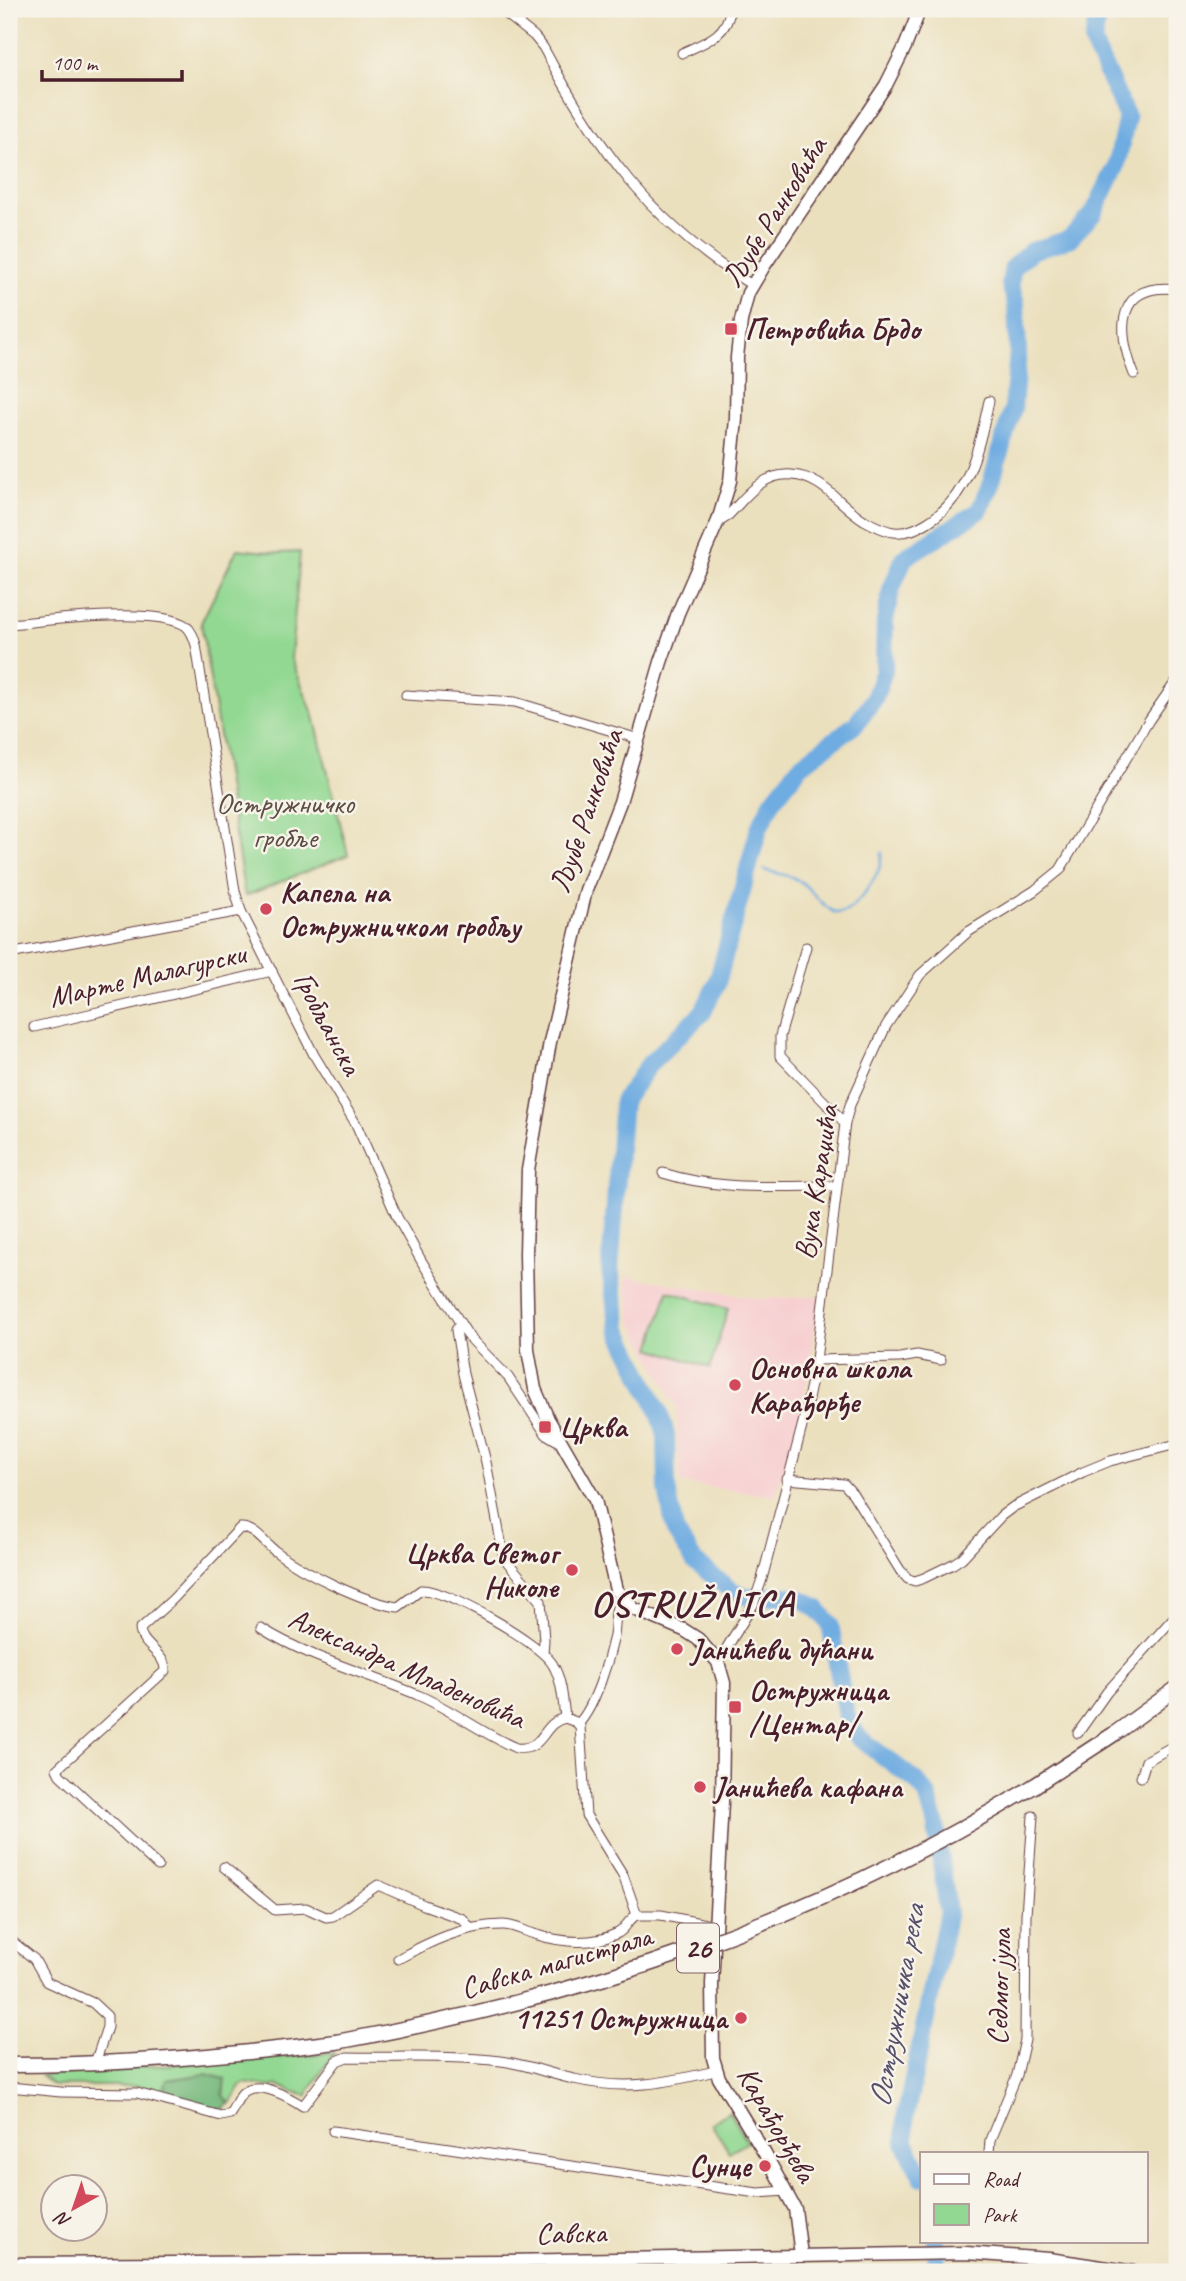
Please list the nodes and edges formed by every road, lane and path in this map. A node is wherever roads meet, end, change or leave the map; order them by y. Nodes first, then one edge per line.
1 (500, 9) edge
2 (730, 9) edge
3 (920, 9) edge
4 (682, 52) dead end
5 (752, 285) junction
6 (1177, 289) edge
7 (1134, 374) dead end
8 (989, 401) dead end
9 (718, 521) junction
10 (9, 624) edge
11 (1177, 680) edge
12 (406, 695) dead end
13 (639, 739) junction
14 (241, 911) junction
15 (806, 947) dead end
16 (9, 954) edge
17 (272, 971) junction
18 (34, 1027) dead end
19 (845, 1123) junction
20 (663, 1173) dead end
21 (836, 1186) junction
22 (460, 1323) junction
23 (816, 1360) junction
24 (941, 1360) dead end
25 (561, 1439) junction
26 (1177, 1444) edge
27 (787, 1479) junction
28 (621, 1598) junction
29 (1177, 1614) edge
30 (261, 1628) dead end
31 (543, 1653) junction
32 (718, 1662) junction
33 (1177, 1688) edge
34 (565, 1718) junction
35 (578, 1724) junction
36 (1078, 1733) dead end
37 (1177, 1744) edge
38 (1141, 1777) dead end
39 (1033, 1816) dead end
40 (158, 1866) dead end
41 (224, 1867) dead end
42 (636, 1914) junction
43 (715, 1926) junction
44 (470, 1928) junction
45 (9, 1939) edge
46 (397, 1959) dead end
47 (94, 2063) junction
48 (9, 2065) edge
49 (715, 2071) junction
50 (9, 2087) edge
51 (333, 2131) dead end
52 (989, 2152) edge
53 (786, 2191) junction
54 (801, 2255) junction
55 (9, 2264) edge
56 (1134, 2272) edge

1 - 5 street
2 - 4 street
3 - 5 street, Љубе Ранковића
5 - 9 street, Љубе Ранковића
6 - 7 street
8 - 9 street
9 - 13 street, Љубе Ранковића
10 - 14 street, Гробљанска
11 - 19 street, Вука Караџића
12 - 13 street
13 - 25 street, Љубе Ранковића
14 - 16 street
14 - 17 street, Гробљанска
15 - 19 street
17 - 18 street, Марте Малагурски
17 - 22 street, Гробљанска
19 - 21 street, Вука Караџића
20 - 21 street
21 - 23 street, Вука Караџића
22 - 25 street, Гробљанска
22 - 31 street
23 - 24 street
23 - 27 street, Вука Караџића
25 - 28 street, Љубе Ранковића
26 - 27 street
27 - 32 street, Вука Караџића
28 - 32 street
28 - 35 street
29 - 36 street
30 - 34 street, Александра Младеновића
31 - 34 street
31 - 40 street
32 - 43 street, Карађорђева
33 - 47 main road, Савска магистрала / 26, bridge
34 - 35 street
35 - 42 street
37 - 38 street
39 - 52 street, Седмог јула
41 - 44 street
42 - 43 street
42 - 44 street
43 - 49 street, Карађорђева
44 - 46 street
45 - 47 street
47 - 48 main road, Савска магистрала / 26
49 - 50 street
49 - 53 street, Карађорђева
51 - 53 street
53 - 54 street, Карађорђева
54 - 55 street, Савска
54 - 56 street, Савска

